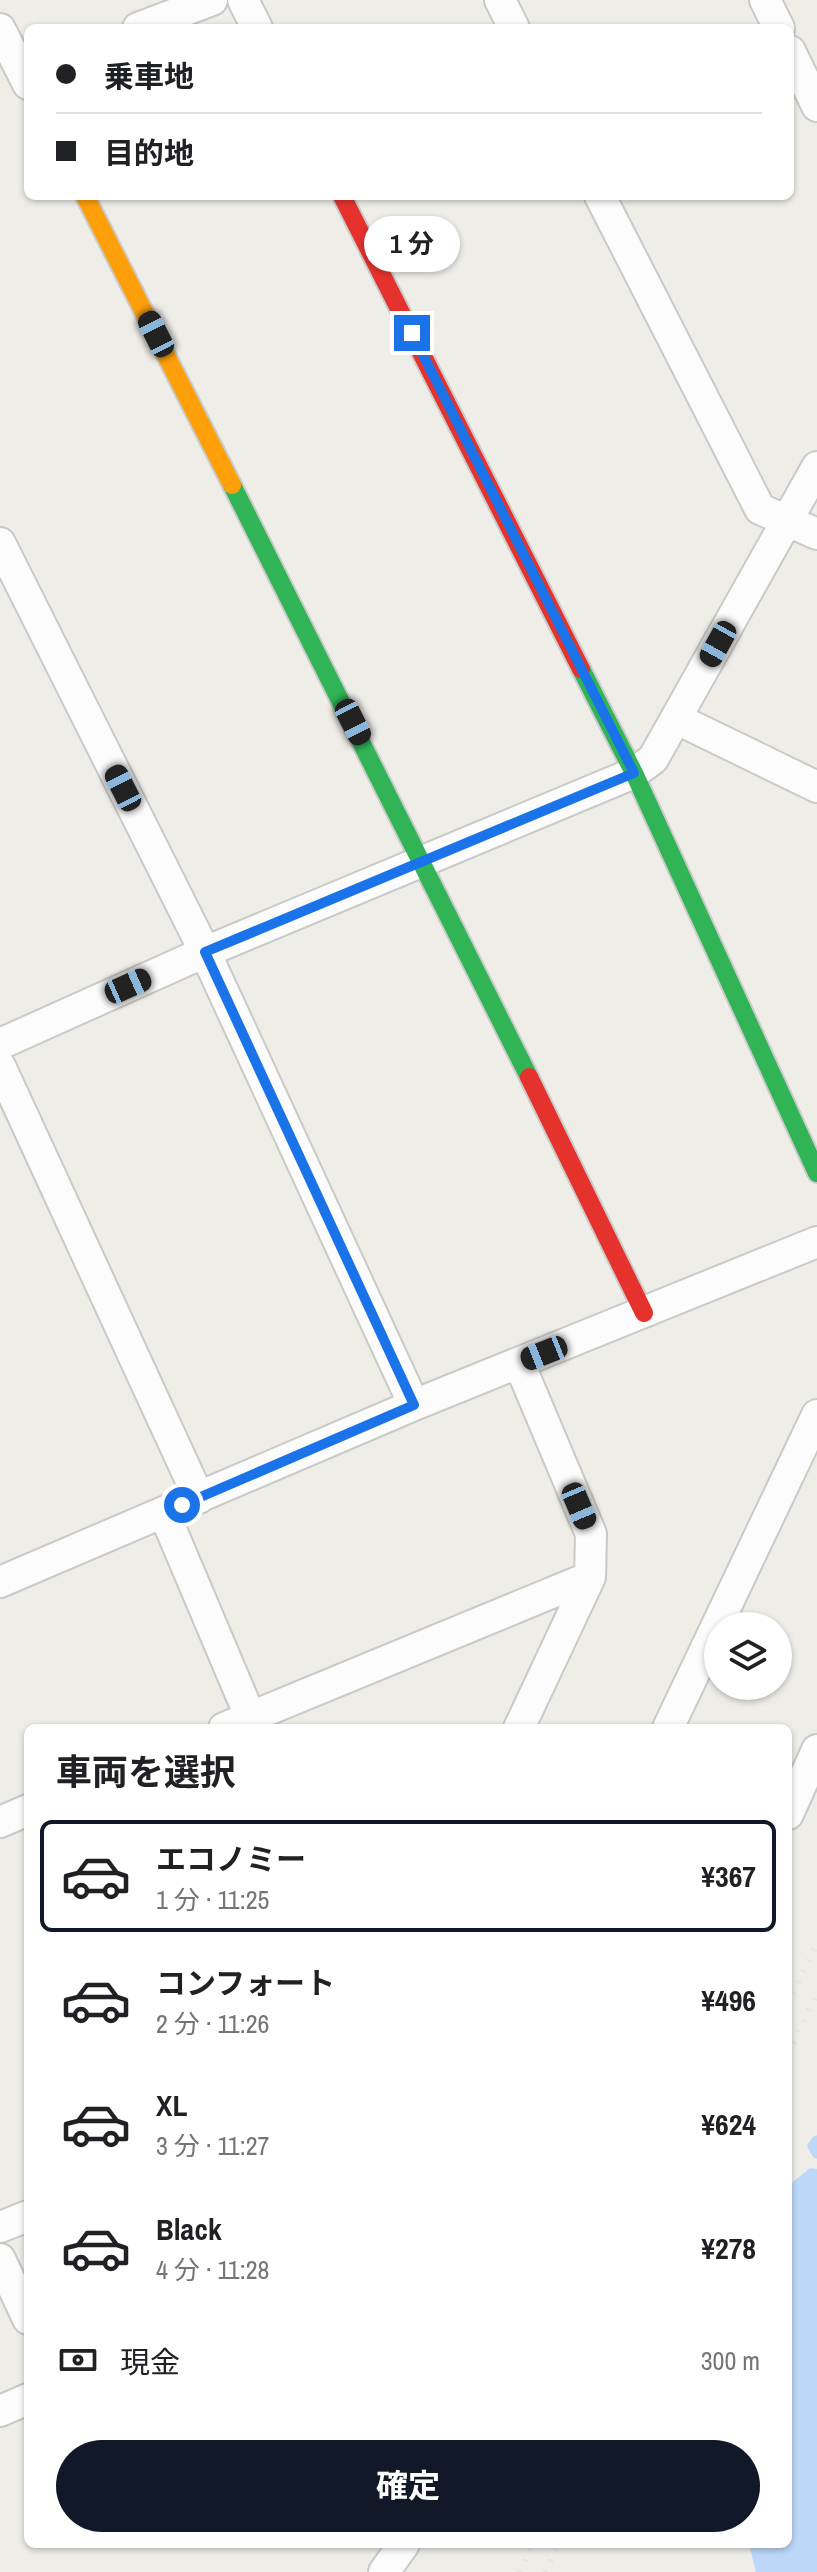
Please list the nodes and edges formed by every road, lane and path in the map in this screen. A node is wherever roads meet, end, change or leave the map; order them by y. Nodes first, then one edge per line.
1 (212, 0) edge
2 (243, 0) edge
3 (500, 0) edge
4 (765, 0) edge
5 (149, 24) edge
6 (255, 24) edge
7 (512, 24) edge
8 (777, 24) edge
9 (0, 29) edge
10 (794, 59) edge
11 (20, 76) edge
12 (817, 106) edge
13 (87, 200) edge
14 (344, 200) edge
15 (602, 200) edge
16 (817, 467) edge
17 (787, 520) junction
18 (817, 534) edge
19 (0, 543) edge
20 (677, 719) junction
21 (634, 773) junction
22 (817, 787) edge
23 (423, 860) junction
24 (205, 952) junction
25 (0, 1044) edge
26 (0, 1066) edge
27 (817, 1173) edge
28 (817, 1242) edge
29 (644, 1313) junction
30 (519, 1363) junction
31 (414, 1405) junction
32 (817, 1415) edge
33 (199, 1498) junction
34 (164, 1513) junction
35 (590, 1577) junction
36 (0, 1582) edge
37 (243, 1724) edge
38 (521, 1724) edge
39 (670, 1724) edge
40 (817, 1750) edge
41 (792, 1805) edge
42 (24, 1812) edge
43 (0, 1822) edge
44 (24, 2218) edge
45 (0, 2227) edge
46 (0, 2259) edge
47 (24, 2310) edge
48 (24, 2401) edge
49 (0, 2411) edge
50 (401, 2548) edge
51 (384, 2572) edge

1 - 5 street
2 - 6 street
3 - 7 street
4 - 8 street
9 - 11 street
10 - 12 street
13 - 23 street
14 - 21 street
15 - 17 street
16 - 17 street
17 - 18 street
17 - 20 street
19 - 24 street
20 - 21 street
20 - 22 street
21 - 23 street
21 - 27 street
23 - 24 street
23 - 29 street
24 - 25 street
24 - 31 street
26 - 33 street
28 - 29 street
29 - 30 street
30 - 31 street
30 - 35 street
31 - 33 street
32 - 39 street
33 - 34 street
34 - 36 street
34 - 37 street
35 - 37 street
35 - 38 street
40 - 41 street
42 - 43 street
44 - 45 street
46 - 47 street
48 - 49 street
50 - 51 street

